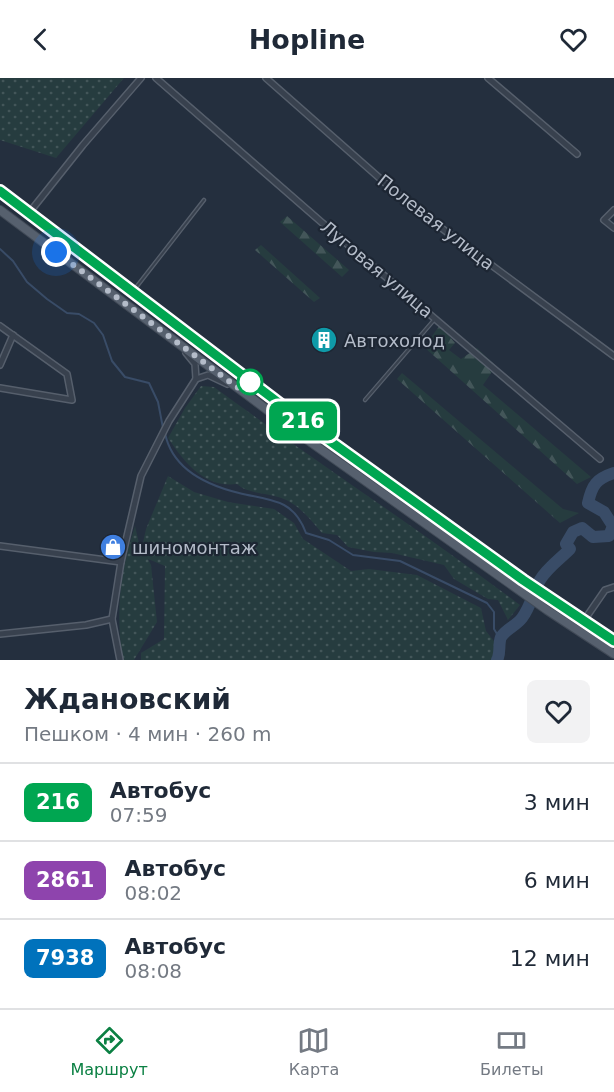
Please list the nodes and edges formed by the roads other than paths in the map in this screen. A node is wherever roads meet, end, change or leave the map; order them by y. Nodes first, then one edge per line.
1 (141, 78) edge
2 (156, 78) edge
3 (266, 78) edge
4 (488, 78) edge
5 (577, 154) dead end
6 (0, 191) edge
7 (204, 200) dead end
8 (0, 210) edge
9 (614, 210) edge
10 (29, 213) junction
11 (614, 228) edge
12 (132, 292) junction
13 (436, 318) junction
14 (0, 326) edge
15 (164, 332) junction
16 (13, 335) junction
17 (614, 356) edge
18 (0, 365) edge
19 (196, 379) junction
20 (0, 388) edge
21 (245, 393) junction
22 (365, 400) dead end
23 (600, 459) dead end
24 (0, 546) edge
25 (122, 562) junction
26 (614, 586) edge
27 (112, 619) junction
28 (583, 622) junction
29 (0, 634) edge
30 (614, 641) edge
31 (614, 654) edge
32 (120, 660) edge

1 - 10 street
2 - 13 street, Луговая улица
3 - 17 street, Полевая улица
4 - 5 street
6 - 10 main road
7 - 12 lane
8 - 15 main road
9 - 11 street
10 - 12 main road
12 - 28 main road
13 - 22 lane
13 - 23 street, Луговая улица
14 - 16 street
15 - 19 street
15 - 21 main road
16 - 18 street
16 - 20 street
19 - 21 street
19 - 25 street
21 - 31 main road
24 - 25 street
25 - 27 street
26 - 28 street
27 - 29 street
27 - 32 street
28 - 30 main road

